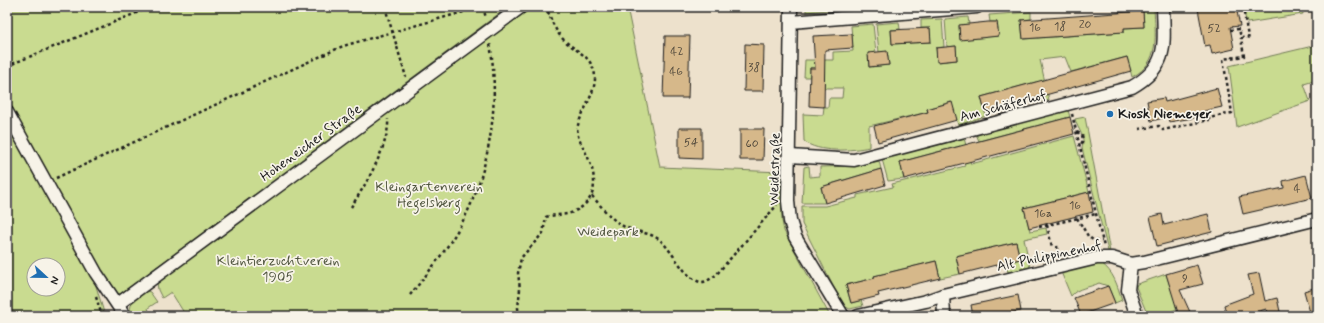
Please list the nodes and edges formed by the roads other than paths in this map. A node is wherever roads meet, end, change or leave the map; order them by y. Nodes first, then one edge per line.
1 (521, 7) edge
2 (791, 7) edge
3 (977, 7) edge
4 (1163, 7) edge
5 (791, 22) junction
6 (7, 112) edge
7 (790, 156) junction
8 (1317, 219) edge
9 (1131, 264) junction
10 (943, 295) junction
11 (118, 304) junction
12 (125, 316) edge
13 (843, 316) edge
14 (858, 316) edge
15 (944, 316) edge
16 (1137, 316) edge

1 - 11 street, Hoheneicher Straße
2 - 5 street, Weidestraße
3 - 5 street
4 - 7 street, Am Schäferhof
5 - 7 street, Weidestraße
6 - 11 street
7 - 13 street, Weidestraße
8 - 9 street
9 - 10 street, Alt Philippinenhof
9 - 16 street
10 - 14 street, Alt Philippinenhof
10 - 15 street
11 - 12 street

